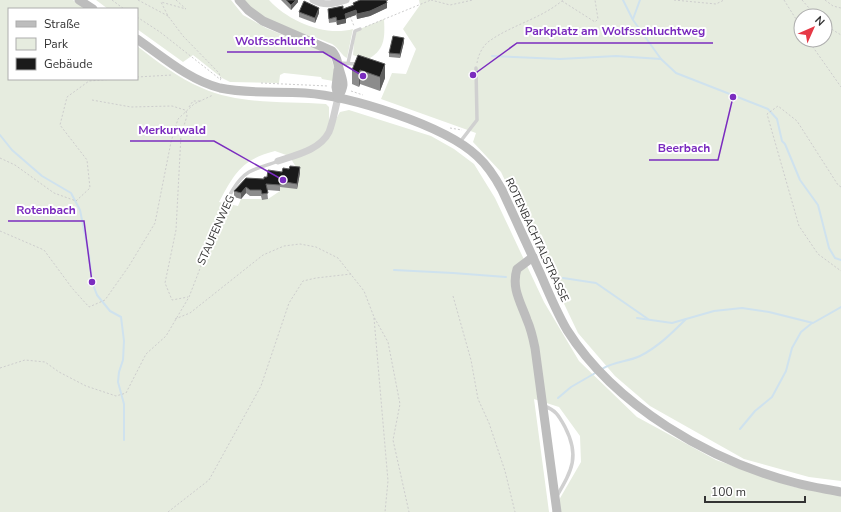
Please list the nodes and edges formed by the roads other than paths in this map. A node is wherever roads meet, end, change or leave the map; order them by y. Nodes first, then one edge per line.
1 (79, 0) edge
2 (239, 0) edge
3 (313, 0) edge
4 (345, 0) edge
5 (91, 8) edge
6 (360, 29) road end
7 (138, 40) edge
8 (348, 62) junction
9 (356, 64) edge
10 (338, 65) junction
11 (476, 68) road end
12 (338, 98) junction
13 (460, 142) junction
14 (278, 161) joint
15 (214, 230) road end
16 (533, 257) junction
17 (544, 406) junction
18 (841, 492) edge
19 (555, 501) junction
20 (557, 512) edge

1 - 5 main road
2 - 10 main road
3 - 4 street
6 - 8 lane
7 - 12 main road, ROTENBACHTALSTRASSE
8 - 9 lane
8 - 10 lane
10 - 12 main road
10 - 12 main road
11 - 13 lane
12 - 13 main road, ROTENBACHTALSTRASSE
12 - 14 street, STAUFENWEG
13 - 16 main road, ROTENBACHTALSTRASSE
14 - 15 lane, STAUFENWEG
16 - 17 main road
16 - 18 main road, ROTENBACHTALSTRASSE
17 - 19 main road
17 - 19 lane
19 - 20 main road

